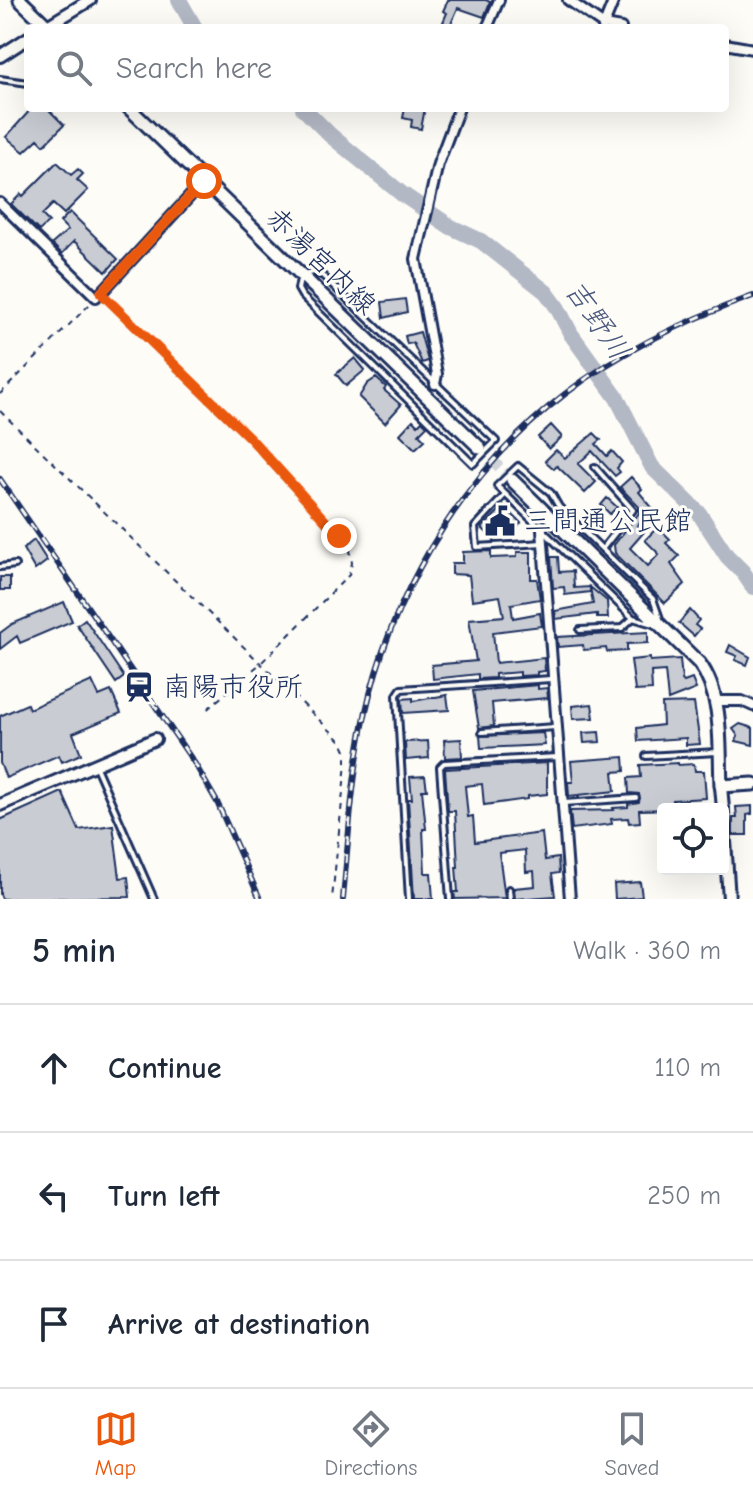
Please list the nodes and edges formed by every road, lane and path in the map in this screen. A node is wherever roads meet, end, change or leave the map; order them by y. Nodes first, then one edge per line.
1 (20, 0) edge
2 (90, 0) edge
3 (499, 0) edge
4 (568, 0) edge
5 (614, 0) edge
6 (44, 24) edge
7 (52, 24) edge
8 (489, 24) edge
9 (599, 24) edge
10 (604, 24) edge
11 (24, 41) edge
12 (729, 45) edge
13 (753, 49) edge
14 (0, 56) edge
15 (0, 79) edge
16 (24, 82) edge
17 (133, 112) edge
18 (458, 112) edge
19 (204, 181) junction
20 (0, 203) edge
21 (301, 274) junction
22 (98, 295) junction
23 (435, 384) junction
24 (0, 394) edge
25 (0, 411) edge
26 (480, 448) tunnel mouth
27 (595, 467) dead end
28 (512, 480) tunnel mouth
29 (505, 495) junction
30 (542, 530) junction
31 (545, 543) junction
32 (603, 548) junction
33 (15, 565) dead end
34 (0, 567) edge
35 (633, 618) junction
36 (663, 627) junction
37 (580, 630) dead end
38 (261, 663) junction
39 (553, 678) junction
40 (716, 701) junction
41 (753, 706) edge
42 (204, 712) dead end
43 (558, 726) junction
44 (482, 732) dead end
45 (155, 739) dead end
46 (719, 752) junction
47 (646, 756) dead end
48 (561, 757) junction
49 (96, 764) junction
50 (753, 784) edge
51 (721, 786) junction
52 (636, 798) dead end
53 (1, 800) edge
54 (564, 803) junction
55 (722, 803) edge
56 (727, 875) edge
57 (509, 889) dead end
58 (154, 899) edge
59 (332, 899) edge
60 (409, 899) edge
61 (450, 899) edge
62 (510, 899) edge
63 (570, 899) edge
64 (729, 899) edge

1 - 6 main road
2 - 7 street
3 - 8 street
4 - 9 street
5 - 10 street
11 - 14 street
12 - 13 street
15 - 16 lane
17 - 19 main road, 赤湯宮内線
18 - 23 street
19 - 21 main road, 赤湯宮内線
19 - 22 street
20 - 22 street
21 - 23 lane
21 - 23 lane
21 - 26 main road, 赤湯宮内線
22 - 24 path
22 - 38 path
25 - 38 path
27 - 32 lane
28 - 36 main road
29 - 30 lane
29 - 31 lane
29 - 32 lane
30 - 31 street
30 - 35 lane
31 - 39 street
32 - 36 lane
33 - 34 lane
35 - 36 lane
35 - 37 lane
36 - 40 main road
38 - 42 path
38 - 59 path
39 - 43 street
39 - 60 lane
40 - 41 street
40 - 46 main road
43 - 44 lane
43 - 48 street
45 - 49 street
46 - 47 lane
46 - 51 main road
48 - 54 street
48 - 61 lane
49 - 53 street
49 - 58 lane
50 - 51 main road
51 - 55 street
52 - 54 lane
54 - 63 street
56 - 64 street
57 - 62 lane

